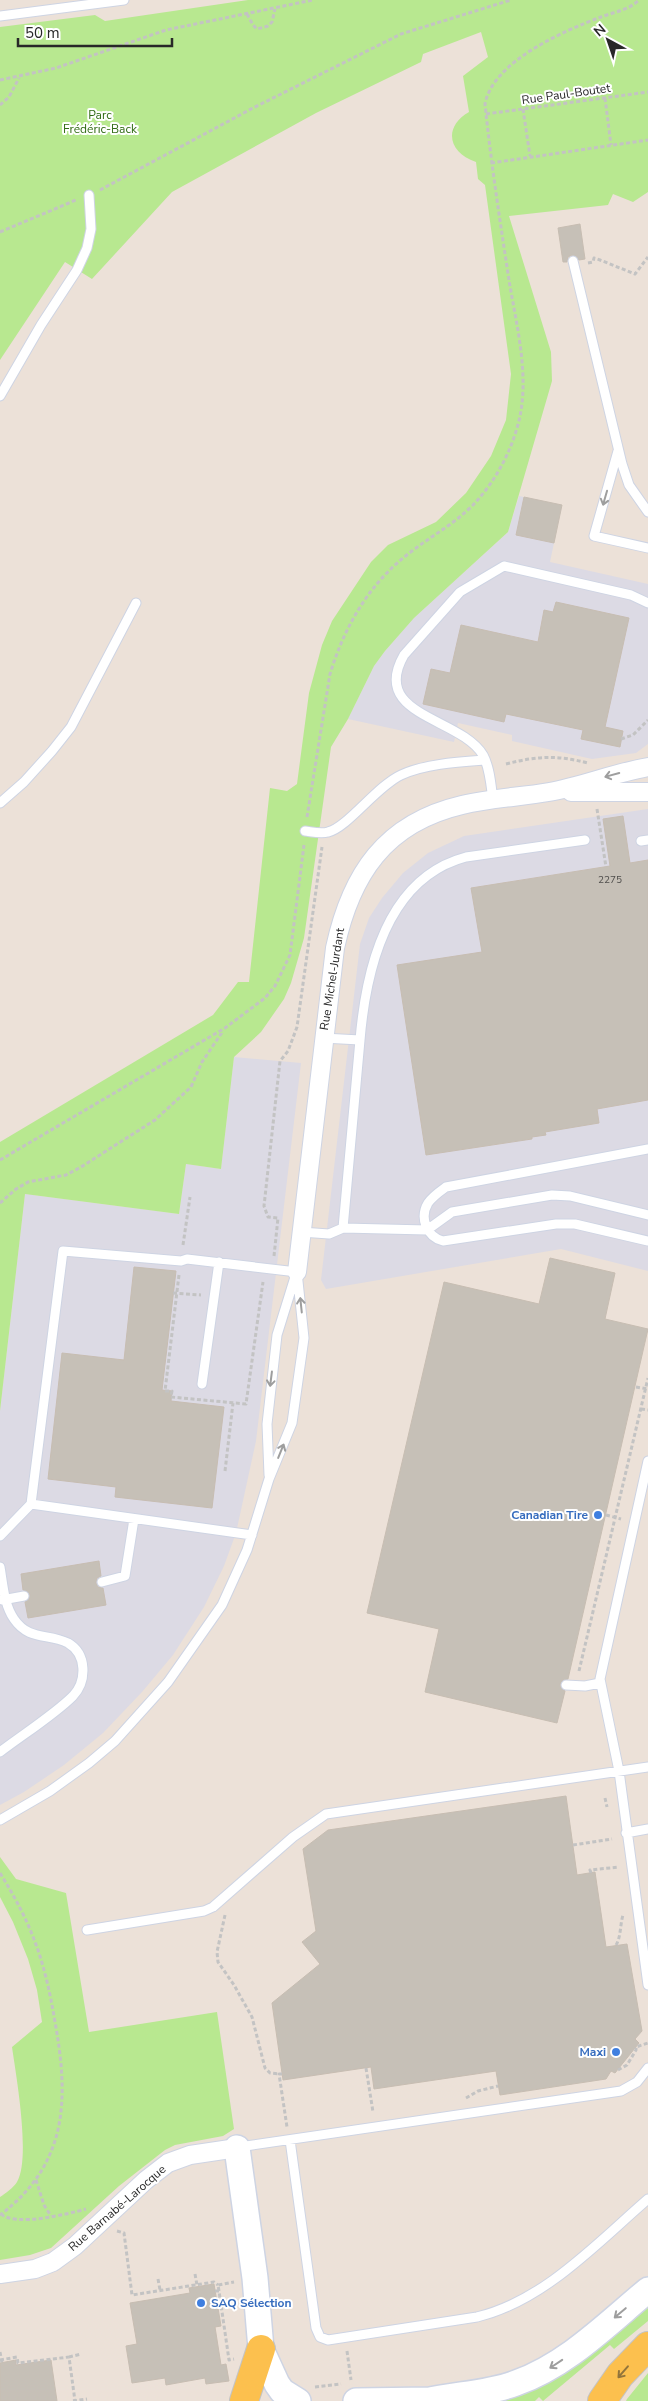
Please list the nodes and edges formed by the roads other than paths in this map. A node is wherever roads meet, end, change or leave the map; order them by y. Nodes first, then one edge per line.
1 (124, 0) edge
2 (0, 16) edge
3 (89, 195) road end
4 (573, 260) dead end
5 (0, 396) edge
6 (618, 451) junction
7 (648, 512) edge
8 (648, 548) edge
9 (136, 603) dead end
10 (648, 603) edge
11 (485, 760) junction
12 (648, 767) edge
13 (550, 792) junction
14 (648, 792) edge
15 (493, 800) junction
16 (0, 803) edge
17 (305, 831) road end
18 (585, 840) dead end
19 (323, 1038) junction
20 (360, 1040) junction
21 (648, 1149) edge
22 (648, 1215) edge
23 (343, 1228) junction
24 (427, 1230) junction
25 (301, 1232) junction
26 (648, 1241) edge
27 (219, 1262) junction
28 (297, 1272) junction
29 (202, 1384) dead end
30 (648, 1461) edge
31 (270, 1479) junction
32 (31, 1504) junction
33 (134, 1519) junction
34 (0, 1536) edge
35 (252, 1536) junction
36 (0, 1568) edge
37 (102, 1582) dead end
38 (24, 1596) dead end
39 (3, 1600) edge
40 (600, 1683) junction
41 (566, 1685) dead end
42 (0, 1752) edge
43 (648, 1767) edge
44 (619, 1771) junction
45 (0, 1820) edge
46 (648, 1829) edge
47 (626, 1833) junction
48 (88, 1930) dead end
49 (648, 1984) edge
50 (648, 2068) edge
51 (290, 2140) junction
52 (237, 2148) junction
53 (648, 2200) edge
54 (0, 2274) edge
55 (648, 2290) edge
56 (648, 2346) edge
57 (252, 2354) junction
58 (354, 2392) edge
59 (428, 2400) edge
60 (244, 2401) edge
61 (298, 2401) edge
62 (602, 2401) edge

1 - 2 lane
3 - 5 lane
4 - 6 lane
6 - 7 lane
6 -> 8 lane
9 - 16 lane
10 - 11 lane
11 - 15 lane
11 - 17 lane
12 -> 13 street, Rue Michel-Jurdant
13 - 14 street, Rue Michel-Jurdant
13 - 15 street, Rue Michel-Jurdant
15 - 19 street, Rue Michel-Jurdant
18 - 20 lane
19 - 20 lane
19 - 25 street, Rue Michel-Jurdant
20 - 23 lane
21 - 24 lane
22 - 24 lane
23 - 24 lane
23 - 25 lane
24 - 26 lane
25 - 28 street, Rue Michel-Jurdant
27 - 28 lane
27 - 29 lane
27 - 32 lane
28 -> 31 lane
31 -> 28 lane
30 - 40 lane
31 - 35 lane
32 - 33 lane
32 - 34 lane
33 - 35 lane
33 - 37 lane
35 - 45 lane
36 - 39 lane
38 - 39 lane
39 - 42 lane
40 - 41 lane
40 - 44 lane
43 - 44 lane
44 - 47 lane
44 - 48 lane
46 - 47 lane
47 - 49 lane
50 - 51 lane
51 - 52 lane
51 - 53 lane
52 - 54 street, Rue Barnabé-Larocque
52 - 57 main road
55 -> 59 main road
56 -> 62 main road
57 - 60 main road
57 - 61 main road
58 - 59 main road

